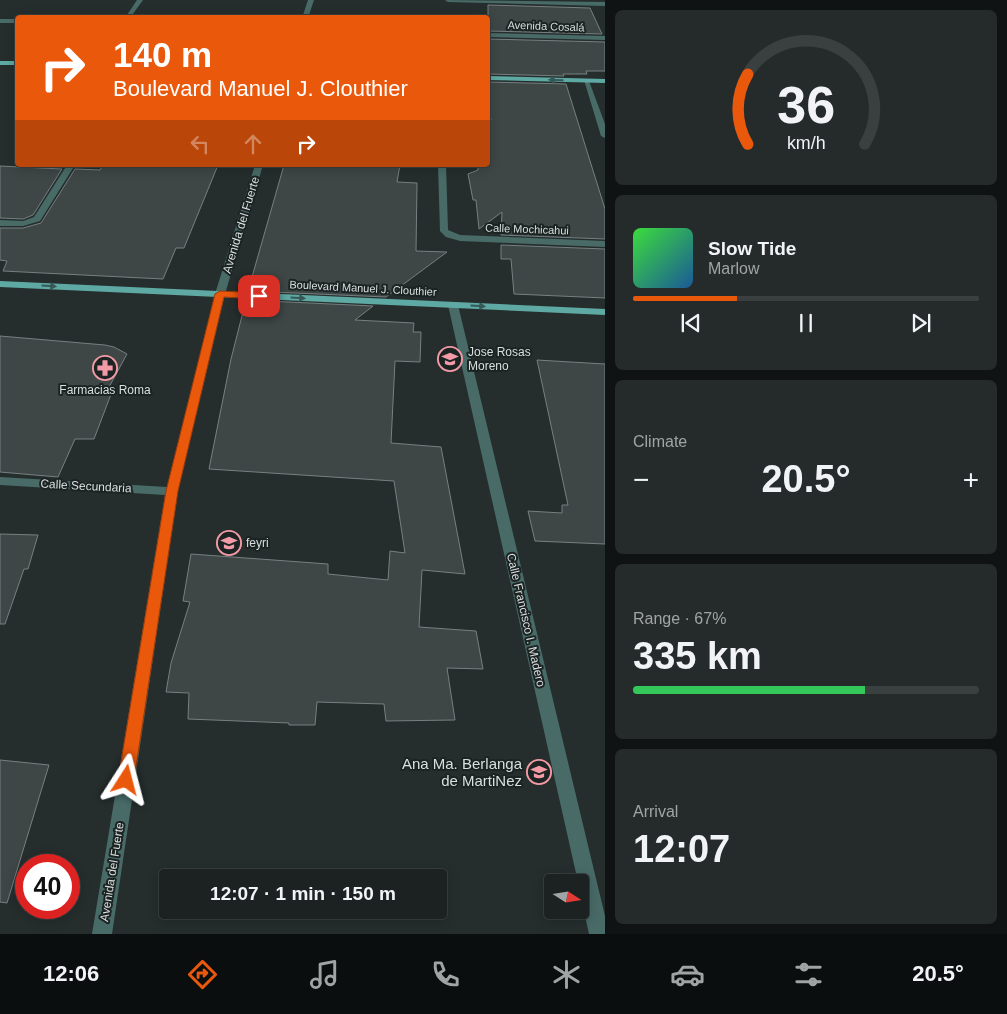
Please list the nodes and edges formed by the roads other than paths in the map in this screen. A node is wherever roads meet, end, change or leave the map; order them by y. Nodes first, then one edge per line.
1 (140, 0) edge
2 (311, 0) edge
3 (448, 0) edge
4 (604, 4) edge
5 (129, 15) edge
6 (306, 15) edge
7 (0, 21) edge
8 (15, 22) edge
9 (490, 35) edge
10 (604, 38) edge
11 (0, 63) edge
12 (15, 63) edge
13 (490, 78) edge
14 (586, 81) junction
15 (604, 81) edge
16 (604, 136) edge
17 (70, 167) edge
18 (259, 167) edge
19 (442, 167) edge
20 (0, 223) edge
21 (604, 244) edge
22 (0, 284) edge
23 (220, 294) junction
24 (453, 305) junction
25 (604, 312) edge
26 (0, 481) edge
27 (172, 491) junction
28 (102, 934) edge
29 (599, 934) edge

1 - 5 street
2 - 6 street
3 - 4 street
7 - 8 street
9 - 10 street, Avenida Cosalá
11 - 12 main road
14 -> 13 main road
14 - 15 main road
14 - 16 street
17 - 20 street
18 - 23 street, Avenida del Fuerte
19 - 21 street, Calle Mochicahui
22 -> 23 main road, Boulevard Manuel J. Clouthier
23 -> 24 main road, Boulevard Manuel J. Clouthier
23 - 27 street, Avenida del Fuerte
24 -> 25 main road, Boulevard Manuel J. Clouthier
24 - 29 street, Calle Francisco I. Madero
26 - 27 street, Calle Secundaria
27 - 28 street, Avenida del Fuerte

